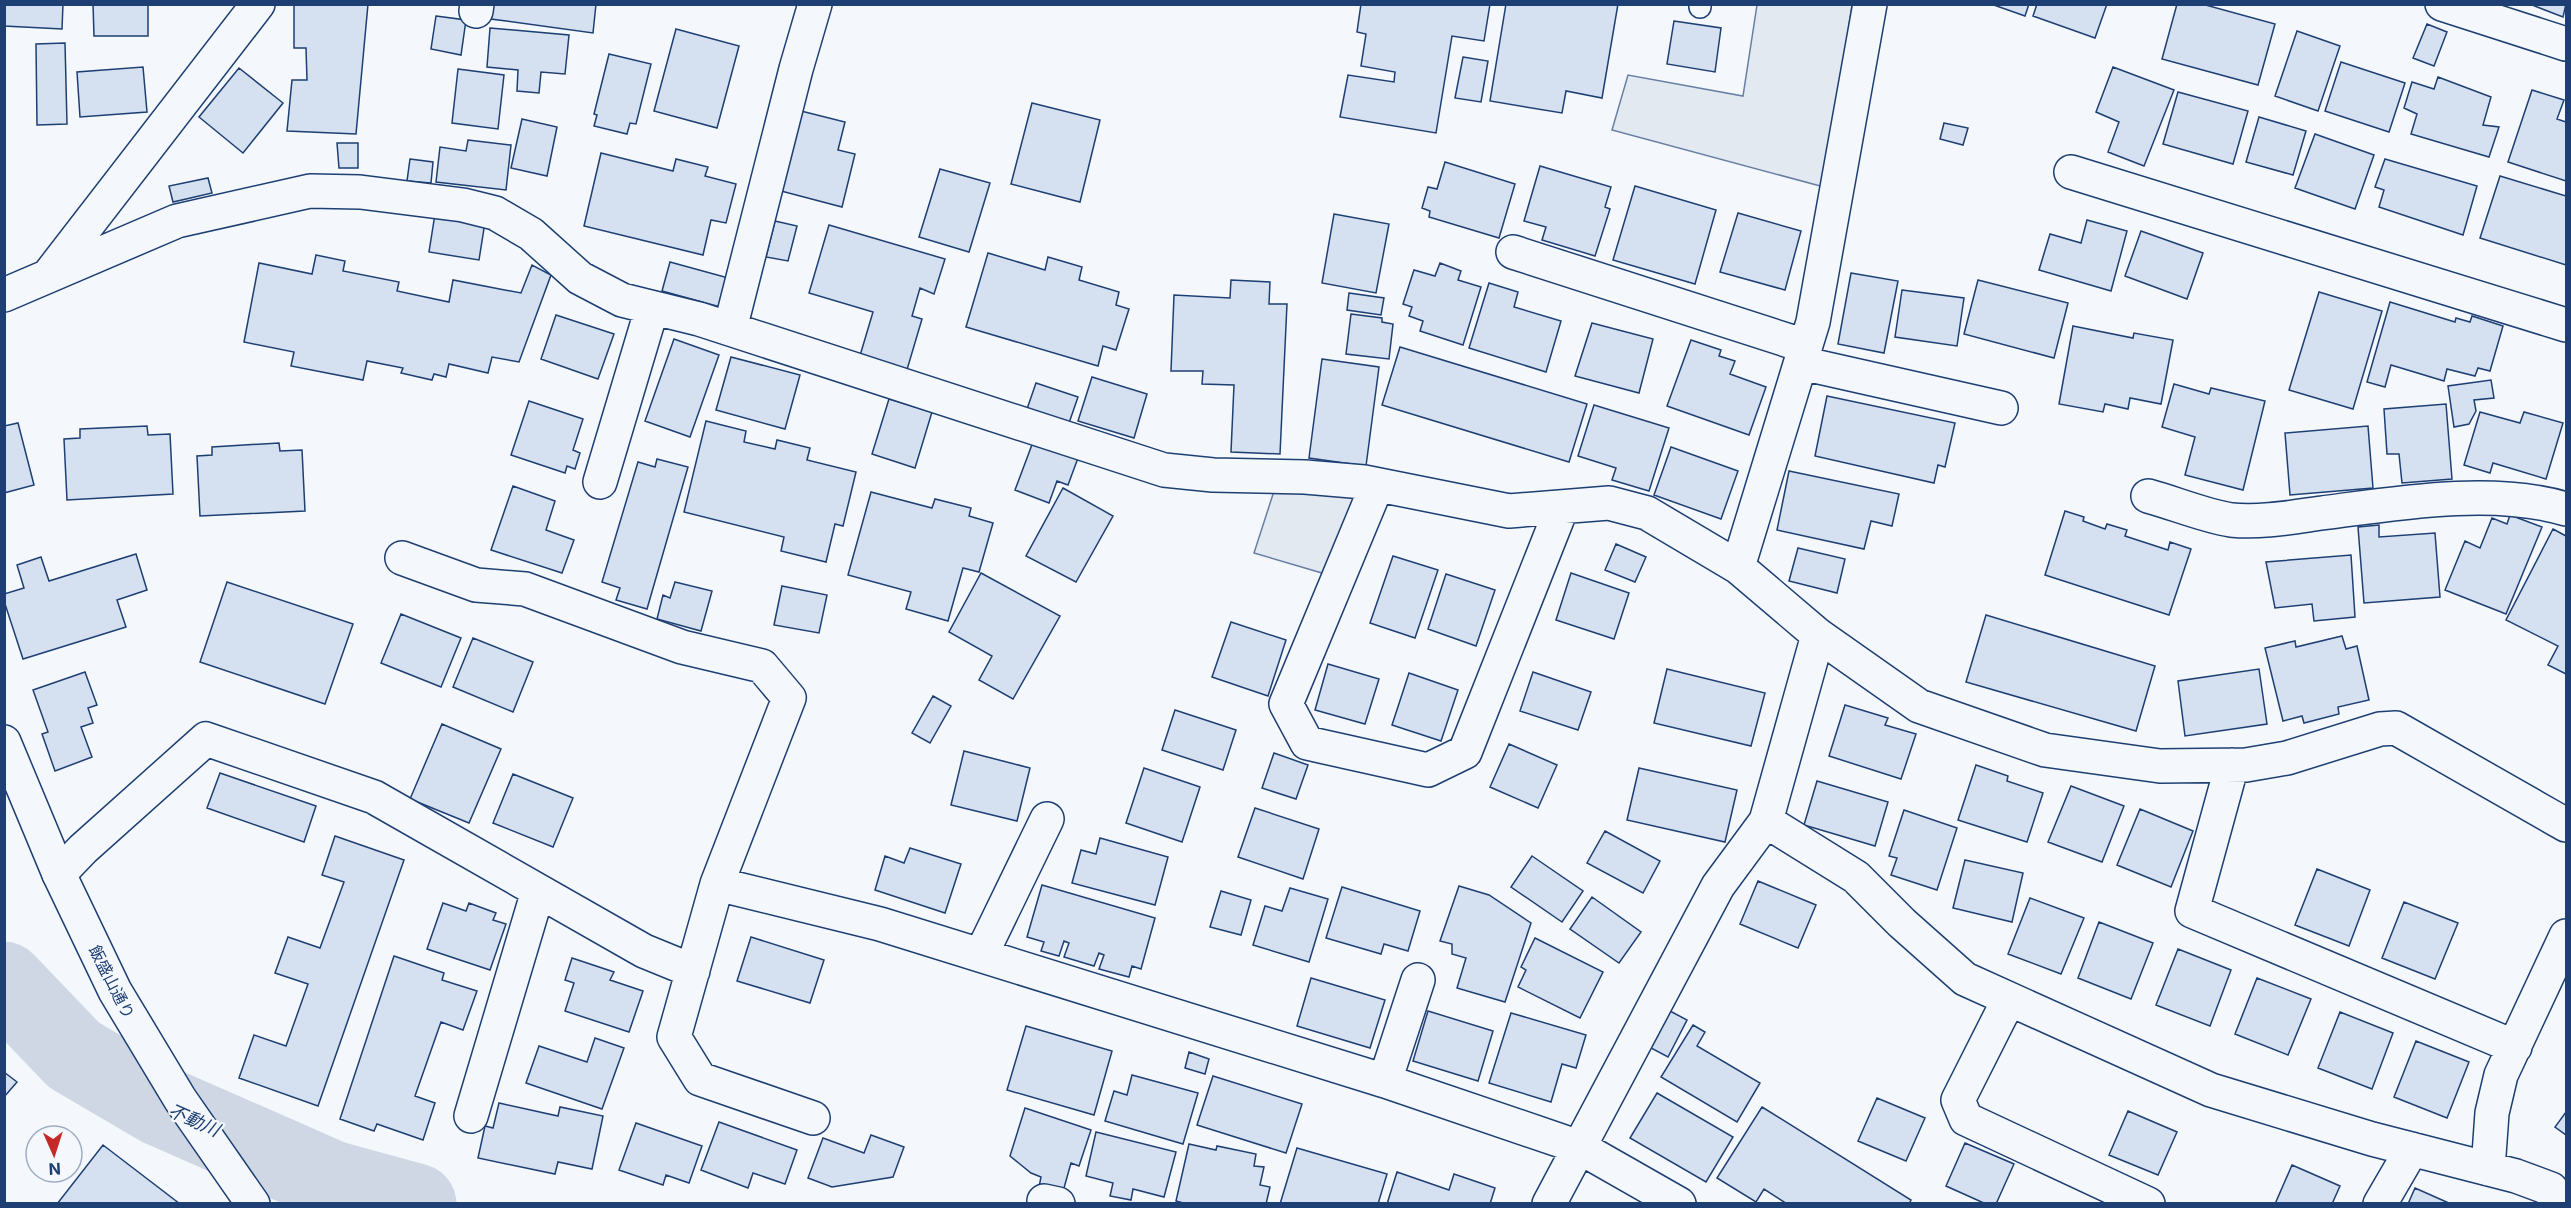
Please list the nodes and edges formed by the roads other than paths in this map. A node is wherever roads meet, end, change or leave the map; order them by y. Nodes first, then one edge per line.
1 (258, 4) edge
2 (815, 4) edge
3 (1870, 4) edge
4 (2442, 4) edge
5 (2566, 44) edge
6 (2071, 172) dead end
7 (1513, 252) dead end
8 (46, 277) junction
9 (4, 295) edge
10 (652, 308) junction
11 (2566, 325) edge
12 (730, 329) junction
13 (1803, 355) junction
14 (2001, 408) dead end
15 (600, 482) dead end
16 (1377, 485) junction
17 (2148, 496) dead end
18 (1562, 507) junction
19 (2566, 509) edge
20 (402, 558) dead end
21 (1738, 567) junction
22 (1818, 635) junction
23 (4, 742) edge
24 (2232, 765) junction
25 (1047, 819) dead end
26 (1766, 821) junction
27 (2566, 825) edge
28 (59, 874) junction
29 (717, 884) junction
30 (537, 891) junction
31 (2566, 936) edge
32 (981, 955) junction
33 (693, 971) junction
34 (1418, 980) dead end
35 (2009, 999) junction
36 (2515, 1047) junction
37 (1385, 1081) junction
38 (471, 1116) dead end
39 (813, 1118) dead end
40 (1579, 1147) junction
41 (2412, 1149) junction
42 (2488, 1168) junction
43 (253, 1203) edge
44 (1549, 1203) edge
45 (1679, 1203) edge
46 (2148, 1203) edge
47 (2380, 1203) edge
48 (2556, 1203) edge

1 - 8 street
2 - 12 street
3 - 13 street
4 - 5 street
6 - 11 street
7 - 13 street
8 - 9 street
8 - 10 street
10 - 12 street
10 - 15 street
12 - 16 street
13 - 14 street
13 - 21 street
16 - 18 street
16 - 18 street
17 - 19 street
18 - 21 street
20 - 29 street
21 - 22 street
22 - 24 street
22 - 26 street
23 - 28 street, 飯盛山通り
24 - 27 street
24 - 36 street
25 - 32 street
26 - 35 street
26 - 40 street
28 - 30 street
28 - 43 street, 飯盛山通り
29 - 32 street
29 - 33 street
30 - 33 street
30 - 38 street
31 - 36 street
32 - 37 street
33 - 39 street
34 - 37 street
35 - 41 street
35 - 46 street
36 - 42 street
37 - 40 street
40 - 44 street
40 - 45 street
41 - 42 street
41 - 47 street
42 - 48 street

